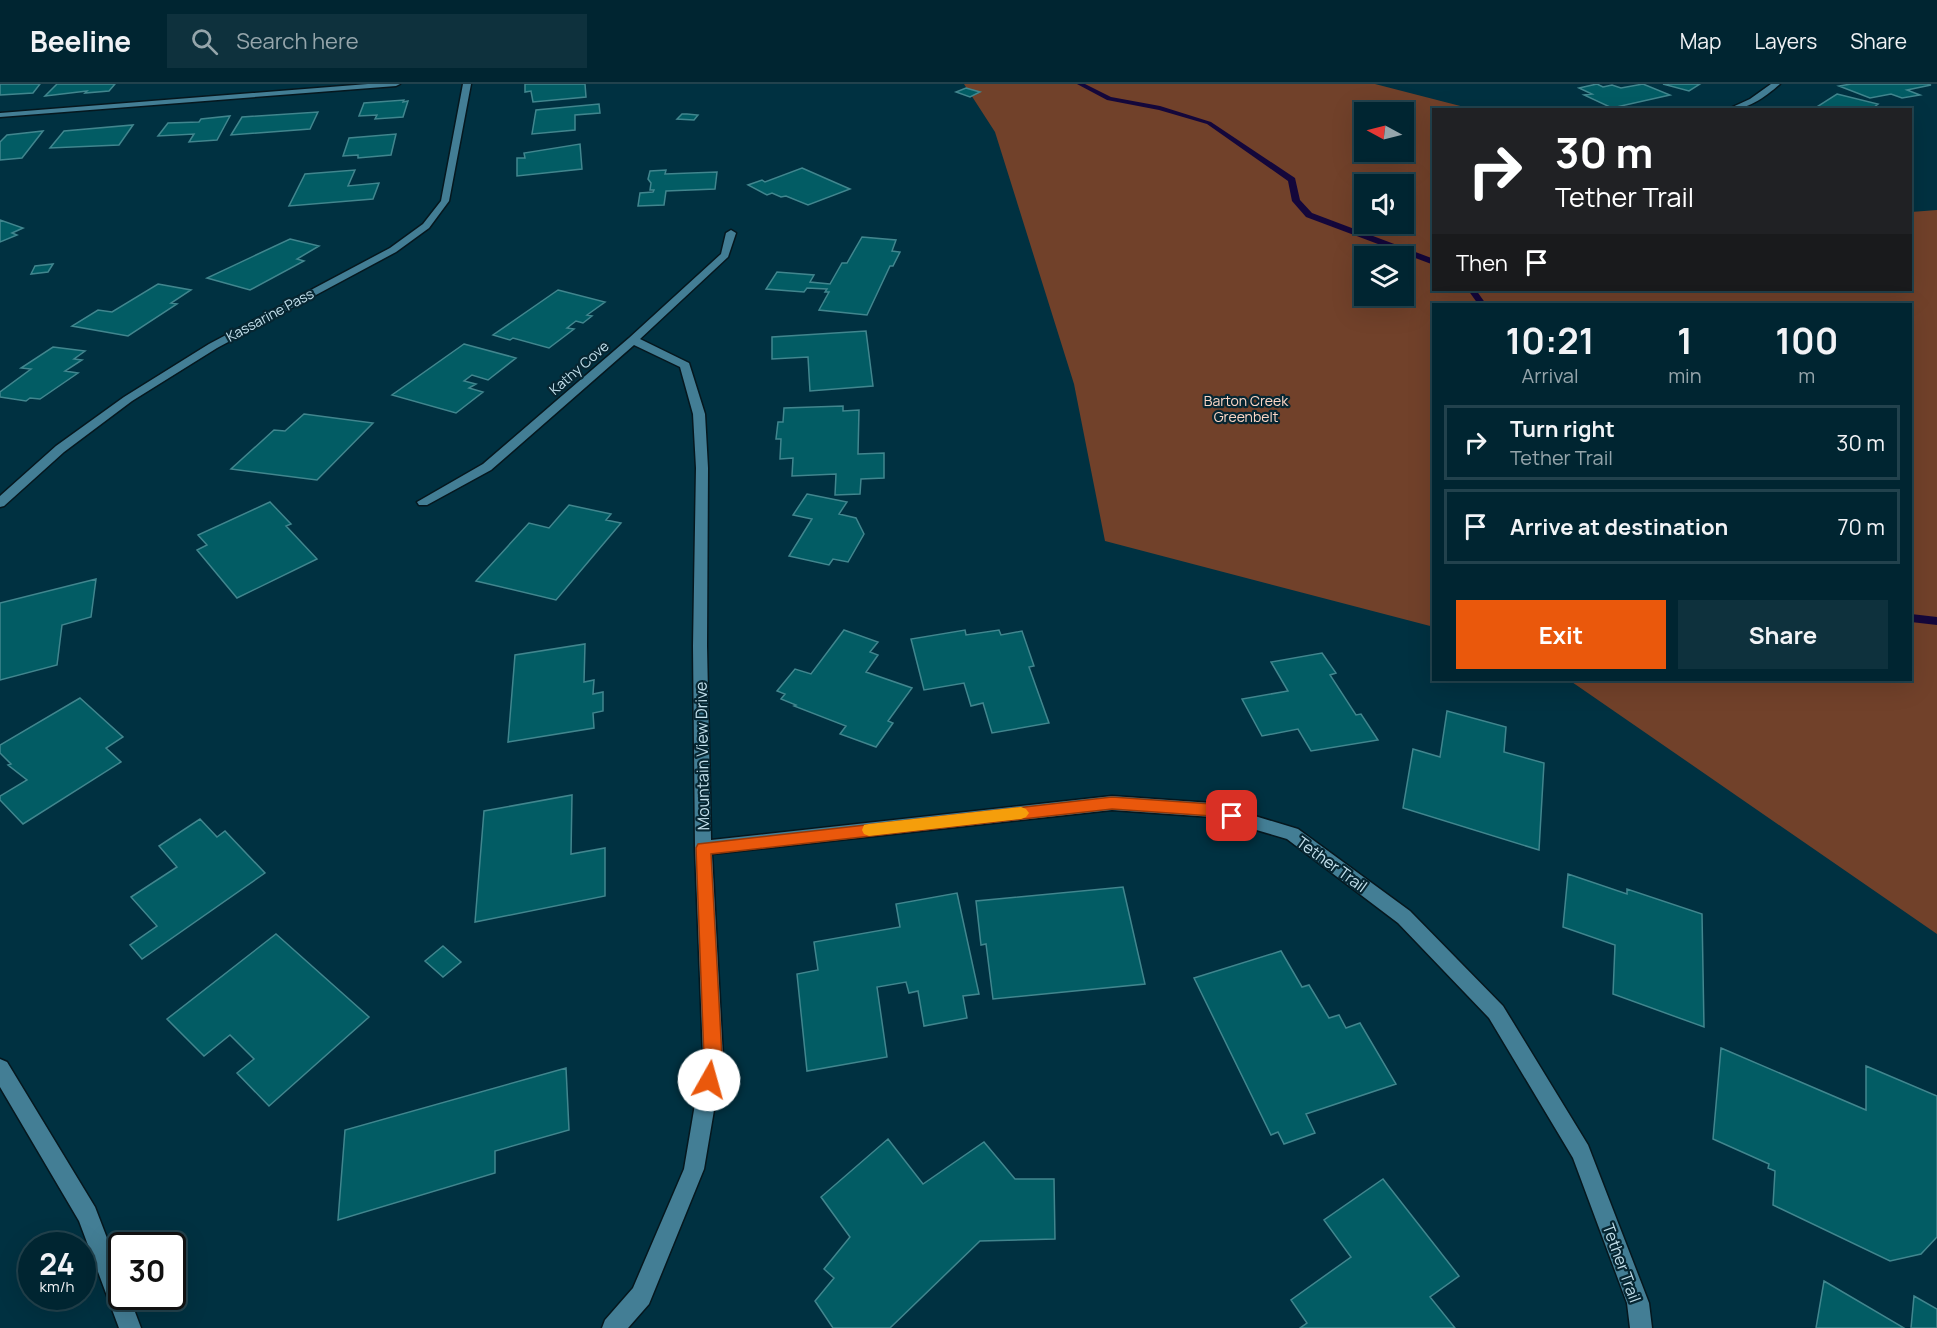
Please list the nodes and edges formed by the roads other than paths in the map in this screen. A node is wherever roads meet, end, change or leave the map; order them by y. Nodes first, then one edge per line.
1 (396, 84) edge
2 (467, 84) edge
3 (1776, 84) edge
4 (1734, 108) edge
5 (0, 116) edge
6 (731, 233) dead end
7 (633, 340) junction
8 (423, 502) dead end
9 (0, 503) edge
10 (704, 848) junction
11 (0, 1069) edge
12 (130, 1328) edge
13 (613, 1328) edge
14 (1641, 1328) edge

1 - 5 street
2 - 9 street, Kassarine Pass
3 - 4 street
6 - 7 street, Kathy Cove
7 - 8 street, Kathy Cove
7 - 10 street, Mountain View Drive
10 - 13 street, Mountain View Drive
10 - 14 street, Tether Trail
11 - 12 street

